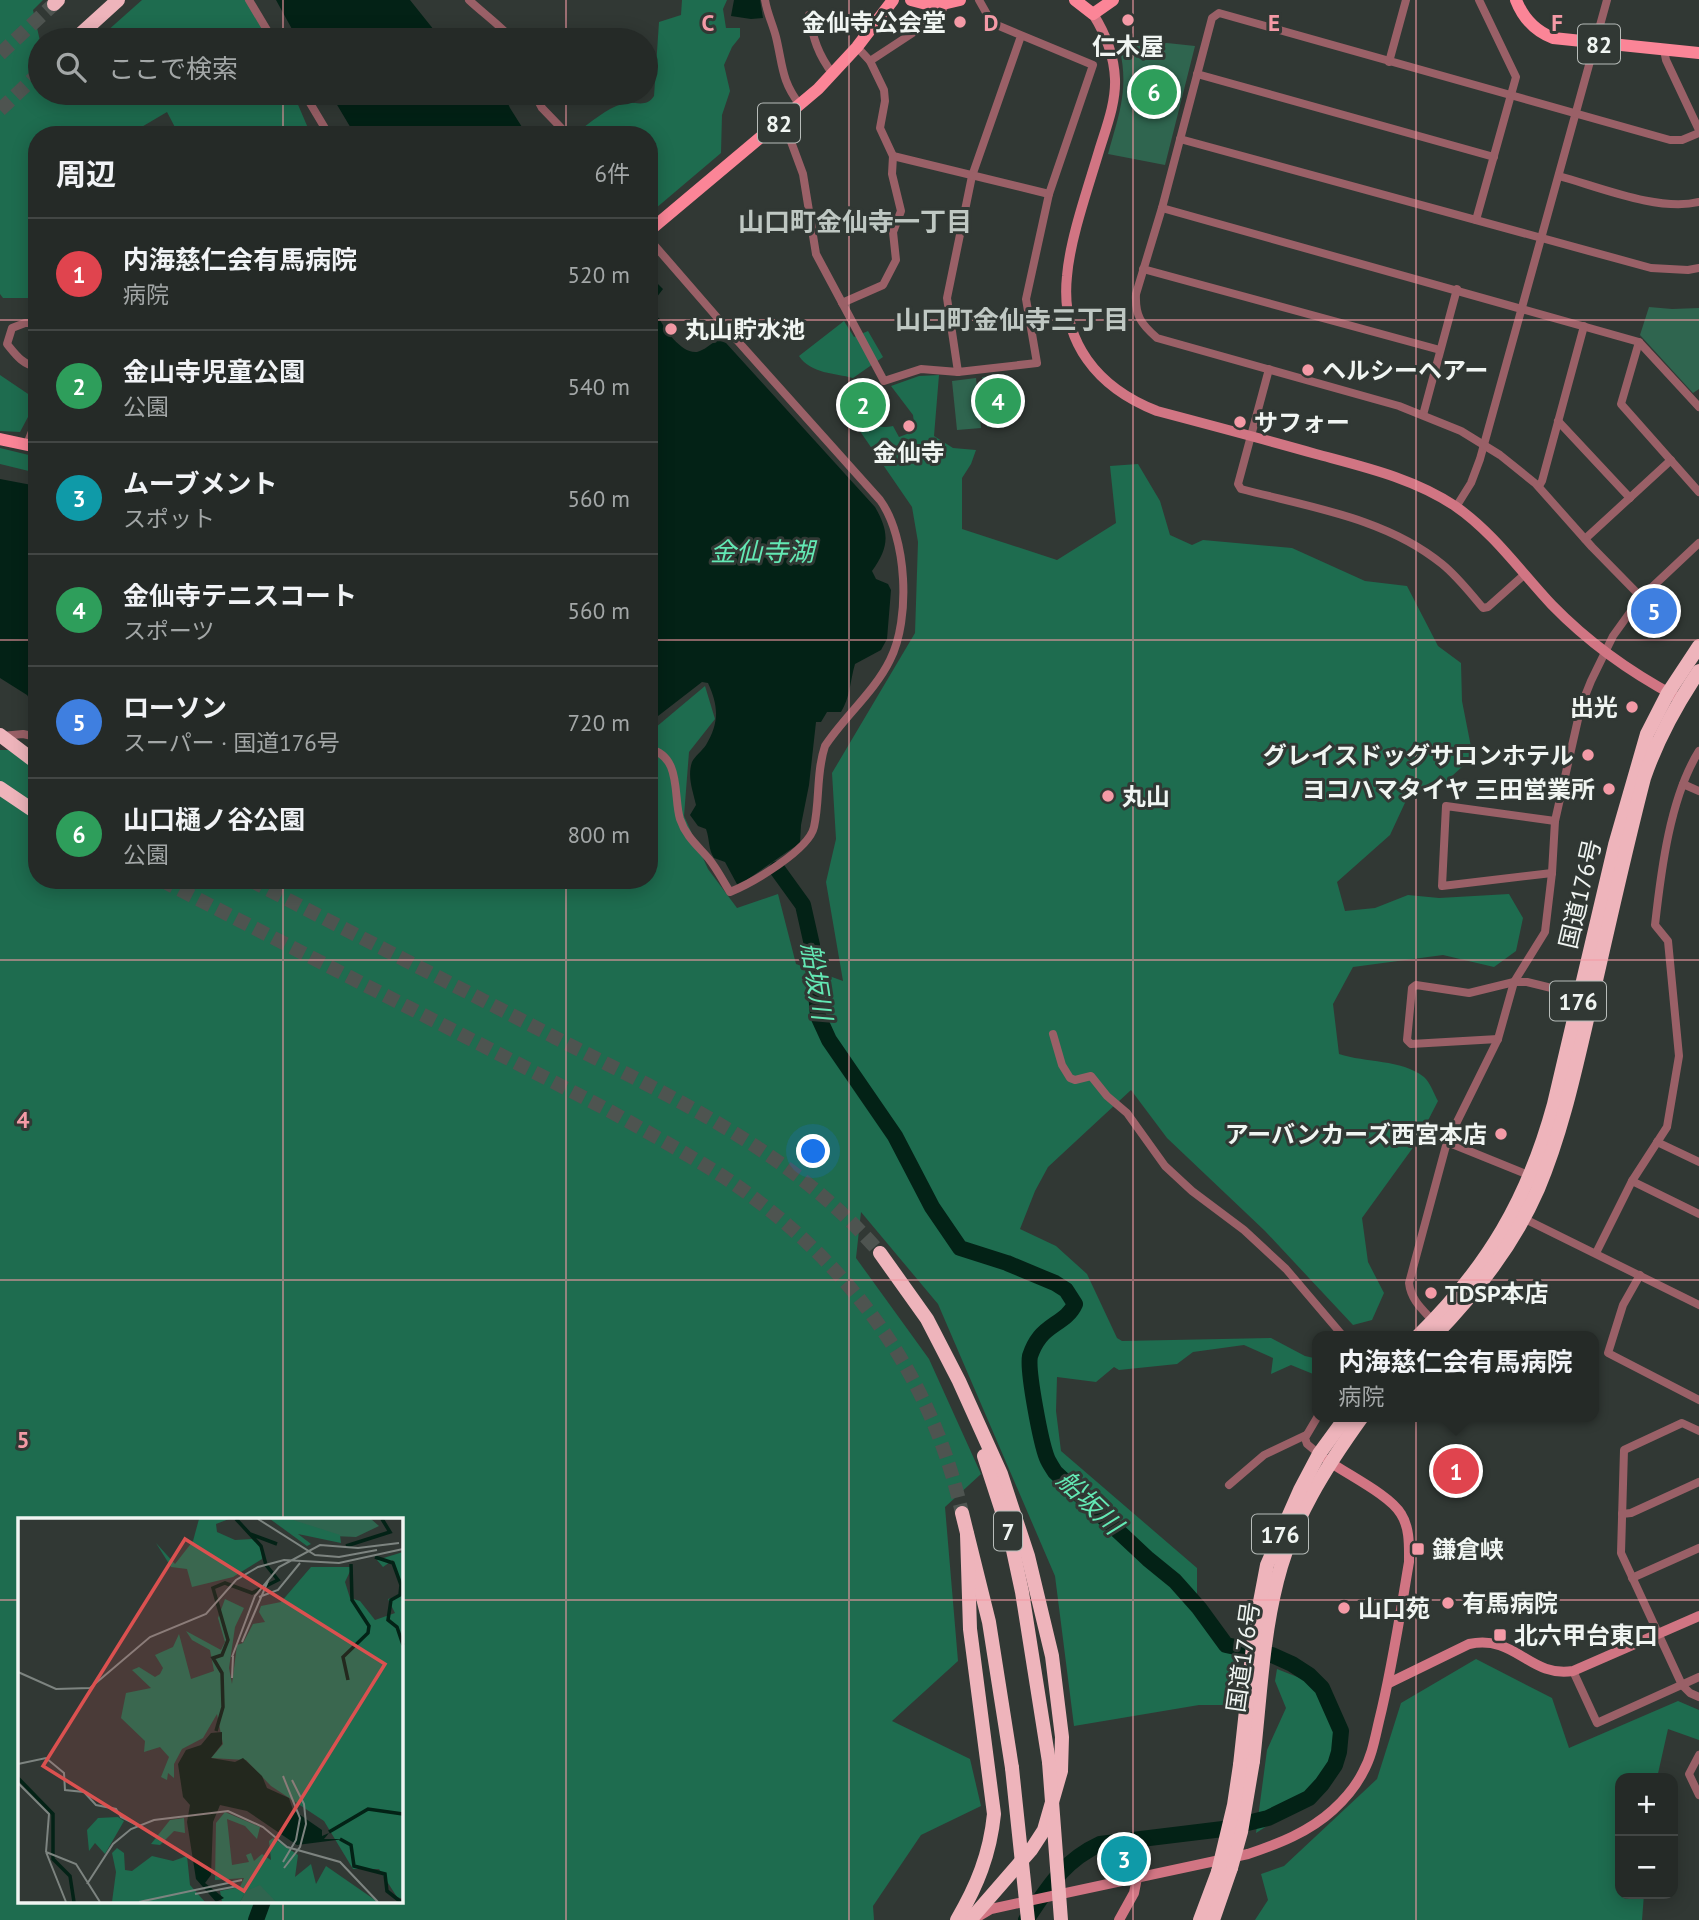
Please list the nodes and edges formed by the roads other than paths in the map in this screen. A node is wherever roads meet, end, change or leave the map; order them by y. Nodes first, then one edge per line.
1 (118, 0) edge
2 (249, 0) edge
3 (469, 0) edge
4 (765, 0) edge
5 (893, 0) edge
6 (911, 0) edge
7 (979, 0) edge
8 (1075, 0) edge
9 (1113, 0) edge
10 (1406, 0) edge
11 (1479, 0) edge
12 (1516, 0) edge
13 (1607, 0) edge
14 (954, 2) edge
15 (1093, 14) junction
16 (809, 15) dead end
17 (87, 28) edge
18 (266, 28) edge
19 (503, 28) edge
20 (1021, 36) junction
21 (1596, 44) junction
22 (857, 47) junction
23 (1664, 50) junction
24 (1699, 53) edge
25 (870, 61) junction
26 (1389, 62) junction
27 (832, 74) junction
28 (1197, 74) junction
29 (1511, 95) junction
30 (311, 105) edge
31 (540, 105) edge
32 (800, 105) junction
33 (1577, 114) junction
34 (783, 120) junction
35 (324, 126) edge
36 (559, 126) edge
37 (1699, 132) edge
38 (1180, 139) junction
39 (893, 156) junction
40 (1494, 157) junction
41 (972, 176) junction
42 (1559, 176) junction
43 (1049, 194) junction
44 (1699, 202) edge
45 (1162, 208) junction
46 (1476, 220) junction
47 (658, 224) edge
48 (1542, 239) junction
49 (658, 249) edge
50 (1699, 268) edge
51 (1143, 269) junction
52 (1457, 289) junction
53 (842, 303) junction
54 (1523, 308) junction
55 (28, 323) edge
56 (1584, 326) junction
57 (1639, 342) junction
58 (1440, 351) junction
59 (28, 365) edge
60 (1269, 369) junction
61 (958, 372) junction
62 (1697, 401) edge
63 (1423, 415) junction
64 (1558, 421) junction
65 (1250, 436) junction
66 (0, 439) edge
67 (28, 444) edge
68 (1484, 444) junction
69 (1671, 460) junction
70 (1539, 486) junction
71 (1699, 492) edge
72 (1630, 498) junction
73 (1456, 507) junction
74 (1586, 539) junction
75 (1699, 543) edge
76 (1525, 574) junction
77 (1642, 598) junction
78 (1699, 646) edge
79 (1604, 653) junction
80 (1699, 671) edge
81 (1674, 696) junction
82 (0, 735) edge
83 (28, 735) edge
84 (1699, 751) edge
85 (658, 753) edge
86 (28, 756) edge
87 (1683, 784) junction
88 (0, 788) edge
89 (1699, 791) edge
90 (28, 807) edge
91 (1555, 821) junction
92 (1552, 873) junction
93 (1514, 982) junction
94 (1580, 995) junction
95 (1053, 1034) dead end
96 (1498, 1040) junction
97 (1447, 1142) junction
98 (1657, 1142) junction
99 (1699, 1162) edge
100 (1531, 1176) junction
101 (1632, 1181) junction
102 (1699, 1214) edge
103 (1523, 1218) junction
104 (880, 1253) tunnel mouth
105 (1596, 1253) junction
106 (1640, 1275) junction
107 (1699, 1305) edge
108 (1434, 1329) edge
109 (1339, 1331) edge
110 (1699, 1400) edge
111 (1314, 1422) edge
112 (1343, 1422) edge
113 (1358, 1422) edge
114 (1699, 1431) edge
115 (1306, 1435) junction
116 (1324, 1458) junction
117 (1699, 1482) edge
118 (1228, 1485) dead end
119 (962, 1513) tunnel mouth
120 (1622, 1514) junction
121 (967, 1534) junction
122 (1699, 1548) edge
123 (1632, 1578) junction
124 (1699, 1616) edge
125 (1658, 1634) junction
126 (1573, 1671) junction
127 (1699, 1677) edge
128 (1389, 1683) junction
129 (1682, 1685) junction
130 (1699, 1698) edge
131 (1699, 1755) edge
132 (1055, 1767) junction
133 (1699, 1795) edge
134 (1224, 1870) junction
135 (1137, 1878) junction
136 (1009, 1906) junction
137 (957, 1920) edge
138 (970, 1920) edge
139 (983, 1920) edge
140 (1028, 1920) edge
141 (1061, 1920) edge
142 (1119, 1920) edge
143 (1200, 1920) edge
144 (1213, 1920) edge

1 - 17 highway
2 - 18 street
3 - 19 street
4 - 32 street
5 - 22 main road, 82
6 - 14 main road
7 - 20 street
8 - 15 main road
9 - 15 main road
10 - 26 street
11 - 29 street
12 - 21 main road, 82
13 - 21 street
14 - 25 street
15 - 65 street
16 - 27 street
20 - 41 street
20 - 43 street
21 - 23 main road, 82
21 - 33 street
22 - 25 street
22 - 27 main road, 82
23 - 24 main road, 82
23 - 37 street
25 - 39 street
26 - 28 street
26 - 29 street
27 - 32 main road, 82
28 - 38 street
28 - 40 street
29 - 33 street
29 - 40 street
30 - 35 street
31 - 36 street
32 - 34 main road, 82
33 - 37 street
33 - 42 street
34 - 47 main road, 82
34 - 53 street
38 - 45 street
38 - 46 street
39 - 41 street
39 - 53 street
40 - 46 street
41 - 43 street
41 - 61 street
42 - 44 street
42 - 48 street
43 - 61 street
45 - 51 street
45 - 52 street
46 - 48 street
48 - 50 street
48 - 54 street
49 - 85 street
51 - 58 street
51 - 60 street
52 - 54 street
52 - 58 street
53 - 61 street
54 - 56 street
54 - 68 street
55 - 59 street
56 - 57 street
56 - 64 street
57 - 62 street
57 - 69 street
58 - 63 street
60 - 63 street
60 - 65 street
63 - 68 street
64 - 70 street
64 - 72 street
65 - 73 street
65 - 76 street
66 - 67 main road
68 - 70 street
68 - 73 street
69 - 71 street
69 - 72 street
70 - 74 street
72 - 74 street
73 - 76 street
74 - 77 street
75 - 77 street
76 - 79 street
77 - 79 street
78 - 81 highway, 国道176号 / 176
79 - 81 street
79 - 91 street
80 - 81 highway, 国道176号 / 176
81 - 94 highway, 国道176号 / 176
81 - 103 highway, 国道176号 / 176
82 - 83 street
82 - 86 highway, bridge
84 - 87 street
87 - 89 street
87 - 98 street
88 - 90 highway
91 - 92 street
91 - 92 street
92 - 93 street
93 - 94 street
93 - 96 street
93 - 96 street
94 - 100 highway, 国道176号 / 176
95 - 109 street
96 - 97 street
97 - 100 street
97 - 108 street
98 - 99 street
98 - 101 street
100 - 108 highway, 国道176号 / 176
101 - 102 street
101 - 105 street
103 - 105 street
103 - 108 highway, 国道176号 / 176
104 - 132 highway, 7
105 - 106 street
106 - 107 street
106 - 110 street
111 - 115 street
112 - 116 highway, 国道176号 / 176
113 - 116 highway, 国道176号 / 176
114 - 120 street
115 - 116 street
115 - 118 street
116 - 128 street
116 - 134 highway, 国道176号 / 176, bridge
117 - 120 street
119 - 121 highway, 7
120 - 123 street
121 - 137 highway, 7
121 - 140 highway, 7, bridge
122 - 123 street
123 - 125 street
124 - 125 street
125 - 126 street
125 - 129 street
126 - 128 street
126 - 129 street
127 - 129 street
128 - 135 street
129 - 130 street
131 - 133 street
132 - 138 highway, bridge
132 - 141 highway, 7, bridge
134 - 143 highway, 国道176号 / 176
134 - 144 highway, 国道176号 / 176
135 - 136 street, bridge
135 - 142 street
136 - 138 street
136 - 139 street

